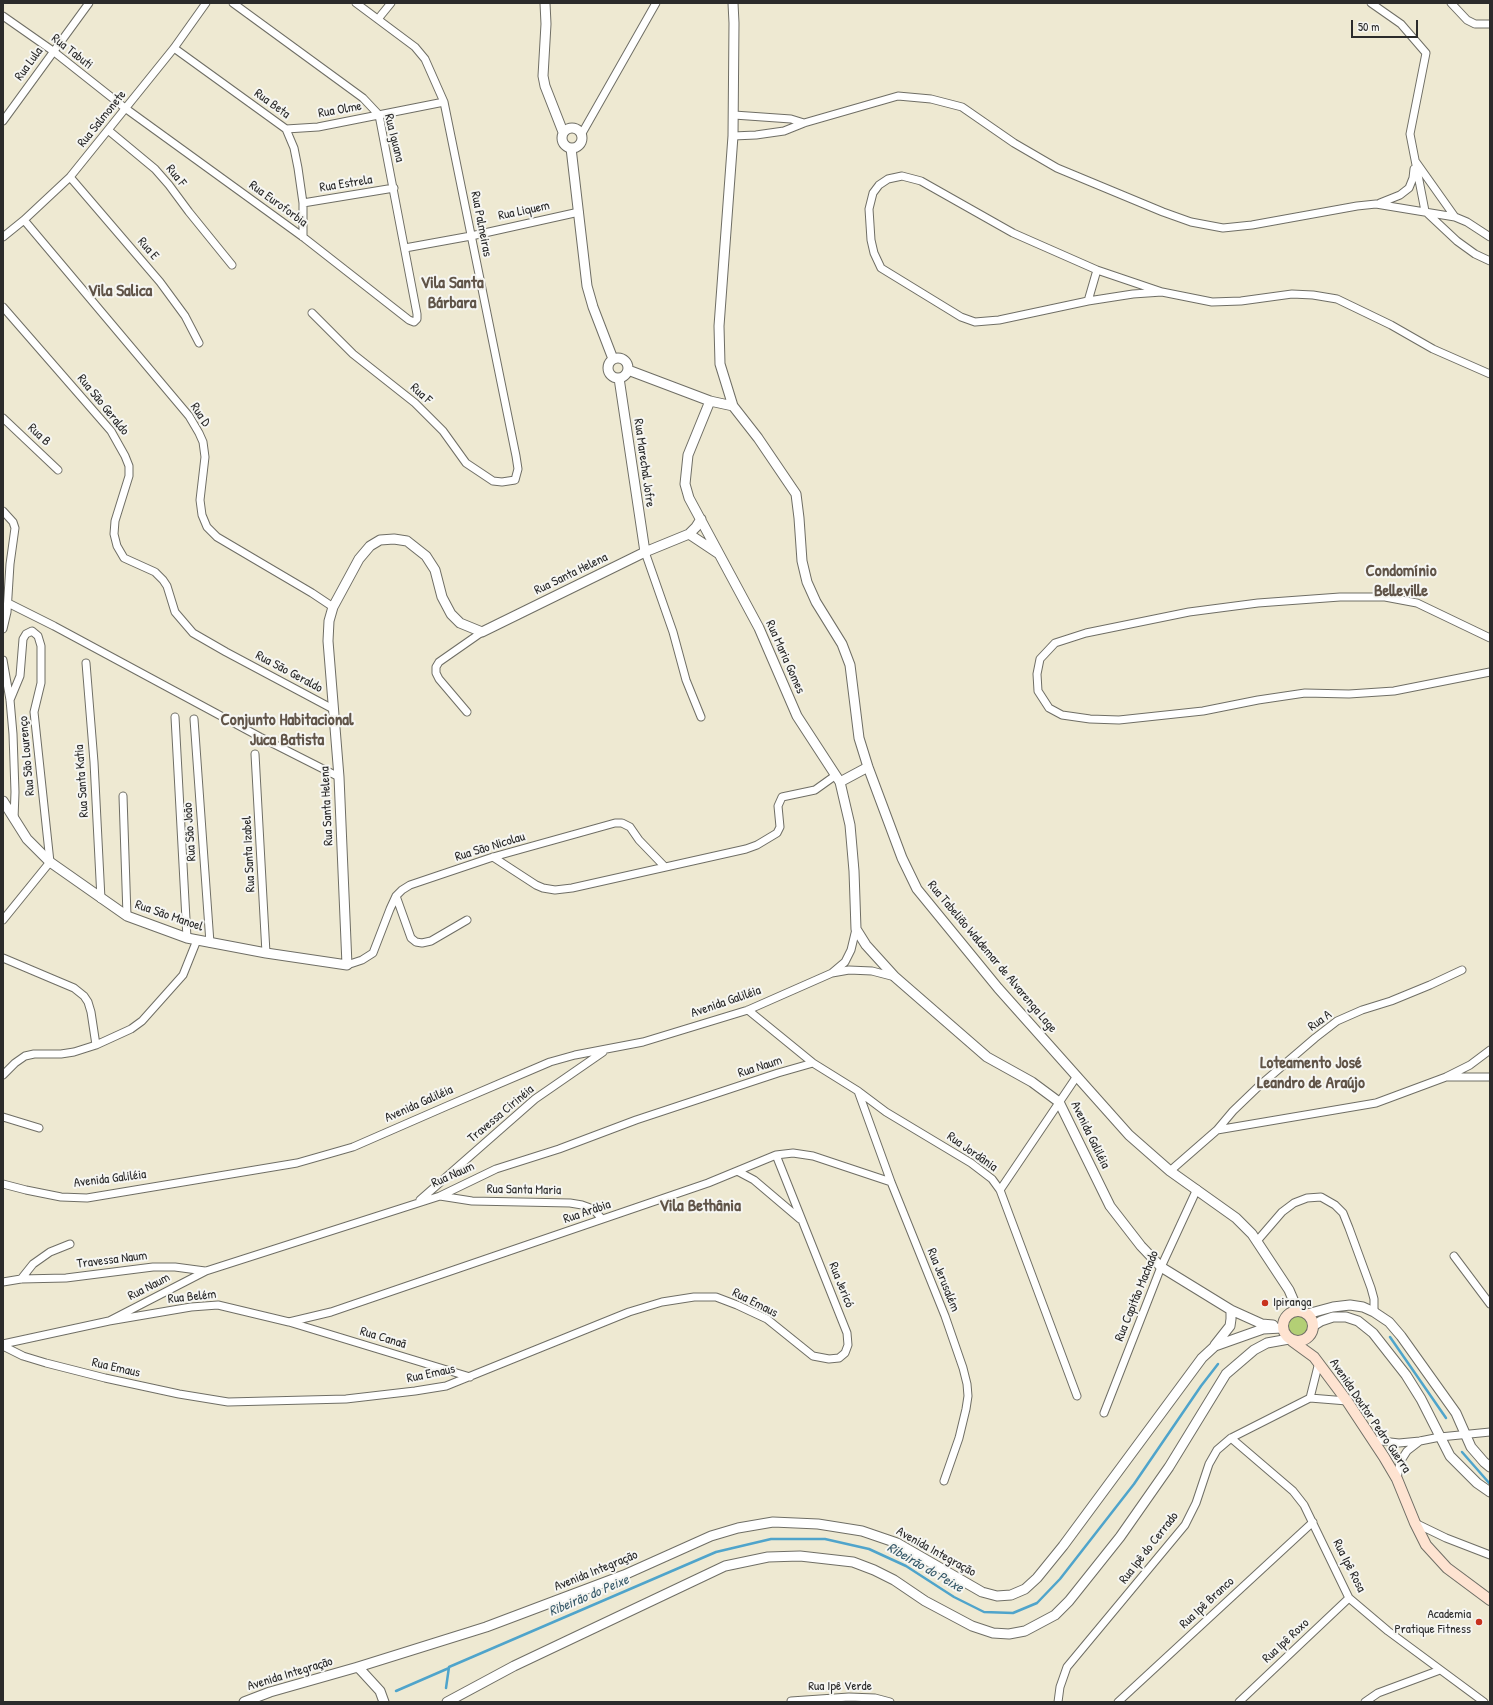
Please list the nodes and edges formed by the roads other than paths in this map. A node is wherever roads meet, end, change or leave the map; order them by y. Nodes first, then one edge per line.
1 (89, 3) edge
2 (206, 3) edge
3 (233, 3) edge
4 (356, 3) edge
5 (391, 3) edge
6 (544, 3) edge
7 (656, 3) edge
8 (733, 3) edge
9 (1371, 3) edge
10 (1451, 3) edge
11 (3, 16) edge
12 (378, 19) junction
13 (1490, 24) edge
14 (174, 48) junction
15 (53, 51) junction
16 (444, 102) junction
17 (125, 108) junction
18 (379, 115) junction
19 (734, 115) junction
20 (3, 121) edge
21 (804, 123) junction
22 (286, 129) junction
23 (108, 130) junction
24 (563, 132) junction
25 (581, 135) junction
26 (733, 136) junction
27 (571, 148) junction
28 (1415, 160) junction
29 (70, 177) junction
30 (394, 188) junction
31 (302, 203) junction
32 (1376, 204) junction
33 (1425, 211) junction
34 (579, 212) junction
35 (1455, 217) junction
36 (24, 220) junction
37 (471, 236) junction
38 (3, 237) edge
39 (303, 237) junction
40 (1490, 237) edge
41 (405, 248) junction
42 (1490, 261) edge
43 (232, 265) dead end
44 (1097, 270) junction
45 (1162, 292) junction
46 (1088, 301) junction
47 (3, 307) edge
48 (312, 313) dead end
49 (414, 322) joint
50 (199, 343) dead end
51 (613, 359) junction
52 (628, 370) junction
53 (1487, 374) edge
54 (620, 378) junction
55 (1490, 379) edge
56 (710, 401) junction
57 (733, 406) junction
58 (3, 418) edge
59 (58, 470) dead end
60 (515, 480) joint
61 (3, 511) edge
62 (701, 519) junction
63 (689, 534) junction
64 (645, 552) junction
65 (721, 556) junction
66 (8, 603) junction
67 (333, 608) junction
68 (3, 629) edge
69 (482, 632) junction
70 (1490, 638) edge
71 (3, 660) edge
72 (86, 663) dead end
73 (1490, 668) edge
74 (1490, 672) edge
75 (1481, 674) junction
76 (10, 700) junction
77 (333, 709) junction
78 (467, 712) dead end
79 (175, 716) dead end
80 (701, 717) dead end
81 (194, 719) dead end
82 (255, 754) dead end
83 (868, 767) junction
84 (339, 777) junction
85 (838, 779) junction
86 (124, 796) dead end
87 (3, 801) edge
88 (14, 819) junction
89 (493, 857) junction
90 (50, 862) junction
91 (666, 867) junction
92 (396, 896) junction
93 (101, 899) junction
94 (127, 916) junction
95 (3, 920) edge
96 (467, 920) dead end
97 (856, 929) junction
98 (187, 938) junction
99 (197, 940) junction
100 (210, 943) junction
101 (266, 953) junction
102 (3, 958) edge
103 (347, 965) junction
104 (1462, 970) dead end
105 (832, 973) junction
106 (895, 977) junction
107 (748, 1010) junction
108 (96, 1045) junction
109 (606, 1049) junction
110 (1490, 1050) edge
111 (813, 1063) junction
112 (3, 1075) edge
113 (1077, 1076) junction
114 (1446, 1077) junction
115 (1490, 1077) edge
116 (858, 1091) junction
117 (1059, 1102) junction
118 (3, 1117) edge
119 (40, 1128) dead end
120 (1217, 1130) junction
121 (776, 1155) junction
122 (1170, 1171) junction
123 (739, 1172) junction
124 (891, 1182) junction
125 (3, 1184) edge
126 (1197, 1189) junction
127 (1000, 1190) junction
128 (440, 1196) junction
129 (417, 1202) junction
130 (602, 1219) junction
131 (801, 1220) junction
132 (1257, 1241) junction
133 (70, 1244) dead end
134 (1454, 1256) dead end
135 (1161, 1267) junction
136 (206, 1271) junction
137 (21, 1279) junction
138 (3, 1282) edge
139 (1490, 1304) edge
140 (1231, 1310) junction
141 (1374, 1312) junction
142 (1303, 1313) junction
143 (109, 1322) junction
144 (289, 1322) junction
145 (1282, 1327) junction
146 (1312, 1331) junction
147 (1290, 1340) junction
148 (3, 1345) edge
149 (1215, 1346) junction
150 (839, 1358) joint
151 (1316, 1360) junction
152 (470, 1377) junction
153 (1077, 1396) dead end
154 (1310, 1398) junction
155 (1347, 1401) junction
156 (1104, 1413) dead end
157 (1490, 1432) edge
158 (1465, 1434) junction
159 (1440, 1437) junction
160 (1231, 1438) junction
161 (1373, 1440) junction
162 (1420, 1441) junction
163 (1490, 1467) edge
164 (1397, 1479) junction
165 (944, 1481) dead end
166 (1490, 1492) edge
167 (1313, 1522) junction
168 (1415, 1523) junction
169 (1490, 1555) edge
170 (1349, 1598) junction
171 (1490, 1600) edge
172 (358, 1667) junction
173 (1440, 1670) junction
174 (815, 1700) edge
175 (791, 1701) dead end
176 (244, 1702) edge
177 (384, 1702) edge
178 (447, 1702) edge
179 (890, 1702) edge
180 (1058, 1702) edge
181 (1118, 1702) edge
182 (1239, 1702) edge
183 (1365, 1702) edge
184 (1484, 1702) edge

1 - 15 street, Rua Lula
2 - 14 street, Rua Salmonete
3 - 18 street, Rua Iguana
4 - 12 street, Rua Palmeiras
5 - 12 street
6 - 24 street
7 - 25 street
8 - 19 street
9 - 28 street
10 - 13 street
11 - 15 street, Rua Tabuti
12 - 16 street, Rua Palmeiras
14 - 17 street, Rua Salmonete
14 - 22 street, Rua Beta
15 - 17 street, Rua Tabuti
15 - 20 street, Rua Lula
16 - 18 street, Rua Olme
16 - 37 street, Rua Palmeiras
17 - 23 street, Rua Salmonete
17 - 39 street, Rua Euroforbia
18 - 22 street, Rua Olme
18 - 30 street, Rua Iguana
19 - 21 street
19 - 26 street
21 - 26 street
21 - 32 street
22 - 31 street, Rua Beta
23 - 29 street, Rua Salmonete
23 - 43 street, Rua F
24 - 25 street
24 - 27 street
25 - 27 street
26 - 57 street
27 - 34 street
28 - 32 street
28 - 33 street
28 - 35 street
29 - 36 street, Rua Salmonete
29 - 50 street, Rua E
30 - 31 street, Rua Estrela
30 - 41 street, Rua Iguana
31 - 39 street, Rua Beta
32 - 33 street
33 - 35 street
33 - 42 street
34 - 37 street, Rua Liquem
34 - 51 street
35 - 40 street
36 - 38 street, Rua Salmonete
36 - 67 street, Rua D
37 - 41 street, Rua Liquem
37 - 60 street, Rua Palmeiras
39 - 49 street, Rua Euroforbia
41 - 49 street, Rua Iguana
44 - 45 street
44 - 46 street
44 - 46 street
45 - 46 street
45 - 53 street
47 - 77 street, Rua São Geraldo
48 - 60 street, Rua F
51 - 52 street
51 - 54 street
52 - 54 street
52 - 56 street
53 - 55 street
54 - 64 street, Rua Marechal Jofre
56 - 57 street
56 - 62 street, Rua Maria Gomes
57 - 83 street, Rua Tabelião Waldemar de Alvarenga Lage
58 - 59 street, Rua B
61 - 66 street
62 - 63 street
62 - 65 street, Rua Maria Gomes
63 - 64 street, Rua Santa Helena
63 - 65 street
64 - 69 street, Rua Santa Helena
64 - 80 street
65 - 85 street, Rua Maria Gomes
66 - 68 street
66 - 84 street
67 - 69 street, Rua Santa Helena
67 - 77 street, Rua Santa Helena
69 - 78 street
70 - 75 street
71 - 76 street
72 - 93 street, Rua Santa Katia
73 - 75 street
74 - 75 street
76 - 88 street
76 - 90 street, Rua São Lourenço
77 - 84 street, Rua Santa Helena
79 - 98 street, Rua São João
81 - 100 street, Rua São João
82 - 101 street, Rua Santa Izabel
83 - 85 street
83 - 113 street, Rua Tabelião Waldemar de Alvarenga Lage
84 - 103 street, Rua Santa Helena
85 - 91 street
85 - 97 street, Rua Maria Gomes
86 - 94 street
87 - 88 street, Rua São Manoel
88 - 90 street, Rua São Manoel
89 - 91 street
89 - 91 street, Rua São Nicolau
89 - 92 street, Rua São Nicolau
90 - 93 street, Rua São Manoel
90 - 95 street
92 - 96 street
92 - 103 street
93 - 94 street, Rua São Manoel
94 - 98 street, Rua São Manoel
97 - 105 street
97 - 106 street, Avenida Galiléia
98 - 99 street, Rua São Manoel
99 - 100 street, Rua São Manoel
99 - 108 street
100 - 101 street, Rua São Manoel
101 - 103 street, Rua São Manoel
102 - 108 street
104 - 120 street, Rua A
105 - 106 street
105 - 107 street, Avenida Galiléia
106 - 117 street, Avenida Galiléia
107 - 109 street, Avenida Galiléia
107 - 111 street, Rua Jordânia
108 - 112 street
109 - 125 street, Avenida Galiléia
109 - 129 street, Travessa Cirinéia
110 - 114 street
111 - 116 street, Rua Jordânia
111 - 128 street, Rua Naum
113 - 117 street
113 - 122 street, Rua Tabelião Waldemar de Alvarenga Lage
114 - 115 street
114 - 120 street
116 - 124 street, Rua Jerusalém
116 - 127 street, Rua Jordânia
117 - 127 street
117 - 135 street, Avenida Galiléia
118 - 119 street
120 - 122 street, Rua A
121 - 123 street, Rua Arábia
121 - 124 street, Rua Arábia
121 - 131 street, Rua Jericó
122 - 126 street, Rua Tabelião Waldemar de Alvarenga Lage
123 - 130 street, Rua Arábia
123 - 131 street, Rua Jericó
124 - 165 street, Rua Jerusalém
126 - 132 street, Rua Tabelião Waldemar de Alvarenga Lage
126 - 135 street, Rua Capitão Machado
127 - 153 street, Rua Jordânia
128 - 129 street, Rua Naum
128 - 130 street, Rua Santa Maria
129 - 136 street, Rua Naum
130 - 144 street, Rua Arábia
131 - 150 street, Rua Jericó
132 - 141 street
132 - 142 street, Rua Tabelião Waldemar de Alvarenga Lage
133 - 137 street, Travessa Naum
134 - 139 street
135 - 140 street, Avenida Galiléia
135 - 156 street, Rua Capitão Machado
136 - 137 street, Travessa Naum
136 - 143 street, Rua Naum
137 - 138 street, Travessa Naum
140 - 145 street, Avenida Galiléia
140 - 149 street
141 - 142 street
141 - 158 street
142 - 145 main road
142 - 146 main road
143 - 144 street, Rua Belém
143 - 148 street, Rua Belém
144 - 152 street, Rua Canaã
145 - 147 main road
145 - 149 street, Avenida Integração
146 - 147 main road
146 - 151 main road, Avenida Doutor Pedro Guerra
146 - 159 street
147 - 151 main road, Avenida Doutor Pedro Guerra
147 - 178 street
148 - 152 street, Rua Emaus
149 - 172 street, Avenida Integração
150 - 152 street, Rua Emaus
151 - 154 street
151 - 155 main road, Avenida Doutor Pedro Guerra
154 - 155 street
154 - 160 street, Rua Ipê do Cerrado
155 - 161 main road, Avenida Doutor Pedro Guerra
157 - 158 street
158 - 159 street
158 - 163 street
159 - 162 street
159 - 166 street
160 - 167 street, Rua Ipê Rosa
160 - 180 street, Rua Ipê do Cerrado
161 - 162 street
161 - 164 main road, Avenida Doutor Pedro Guerra
162 - 164 street
164 - 168 main road, Avenida Doutor Pedro Guerra
167 - 170 street, Rua Ipê Rosa
167 - 181 street, Rua Ipê Branco
168 - 169 street
168 - 171 main road, Avenida Doutor Pedro Guerra
170 - 173 street, Rua Ipê Rosa
170 - 182 street, Rua Ipê Roxo
172 - 176 street, Avenida Integração
172 - 177 street
173 - 183 street
173 - 184 street, Rua Ipê Rosa
174 - 175 street, Rua Ipê Verde
174 - 179 street, Rua Ipê Verde

